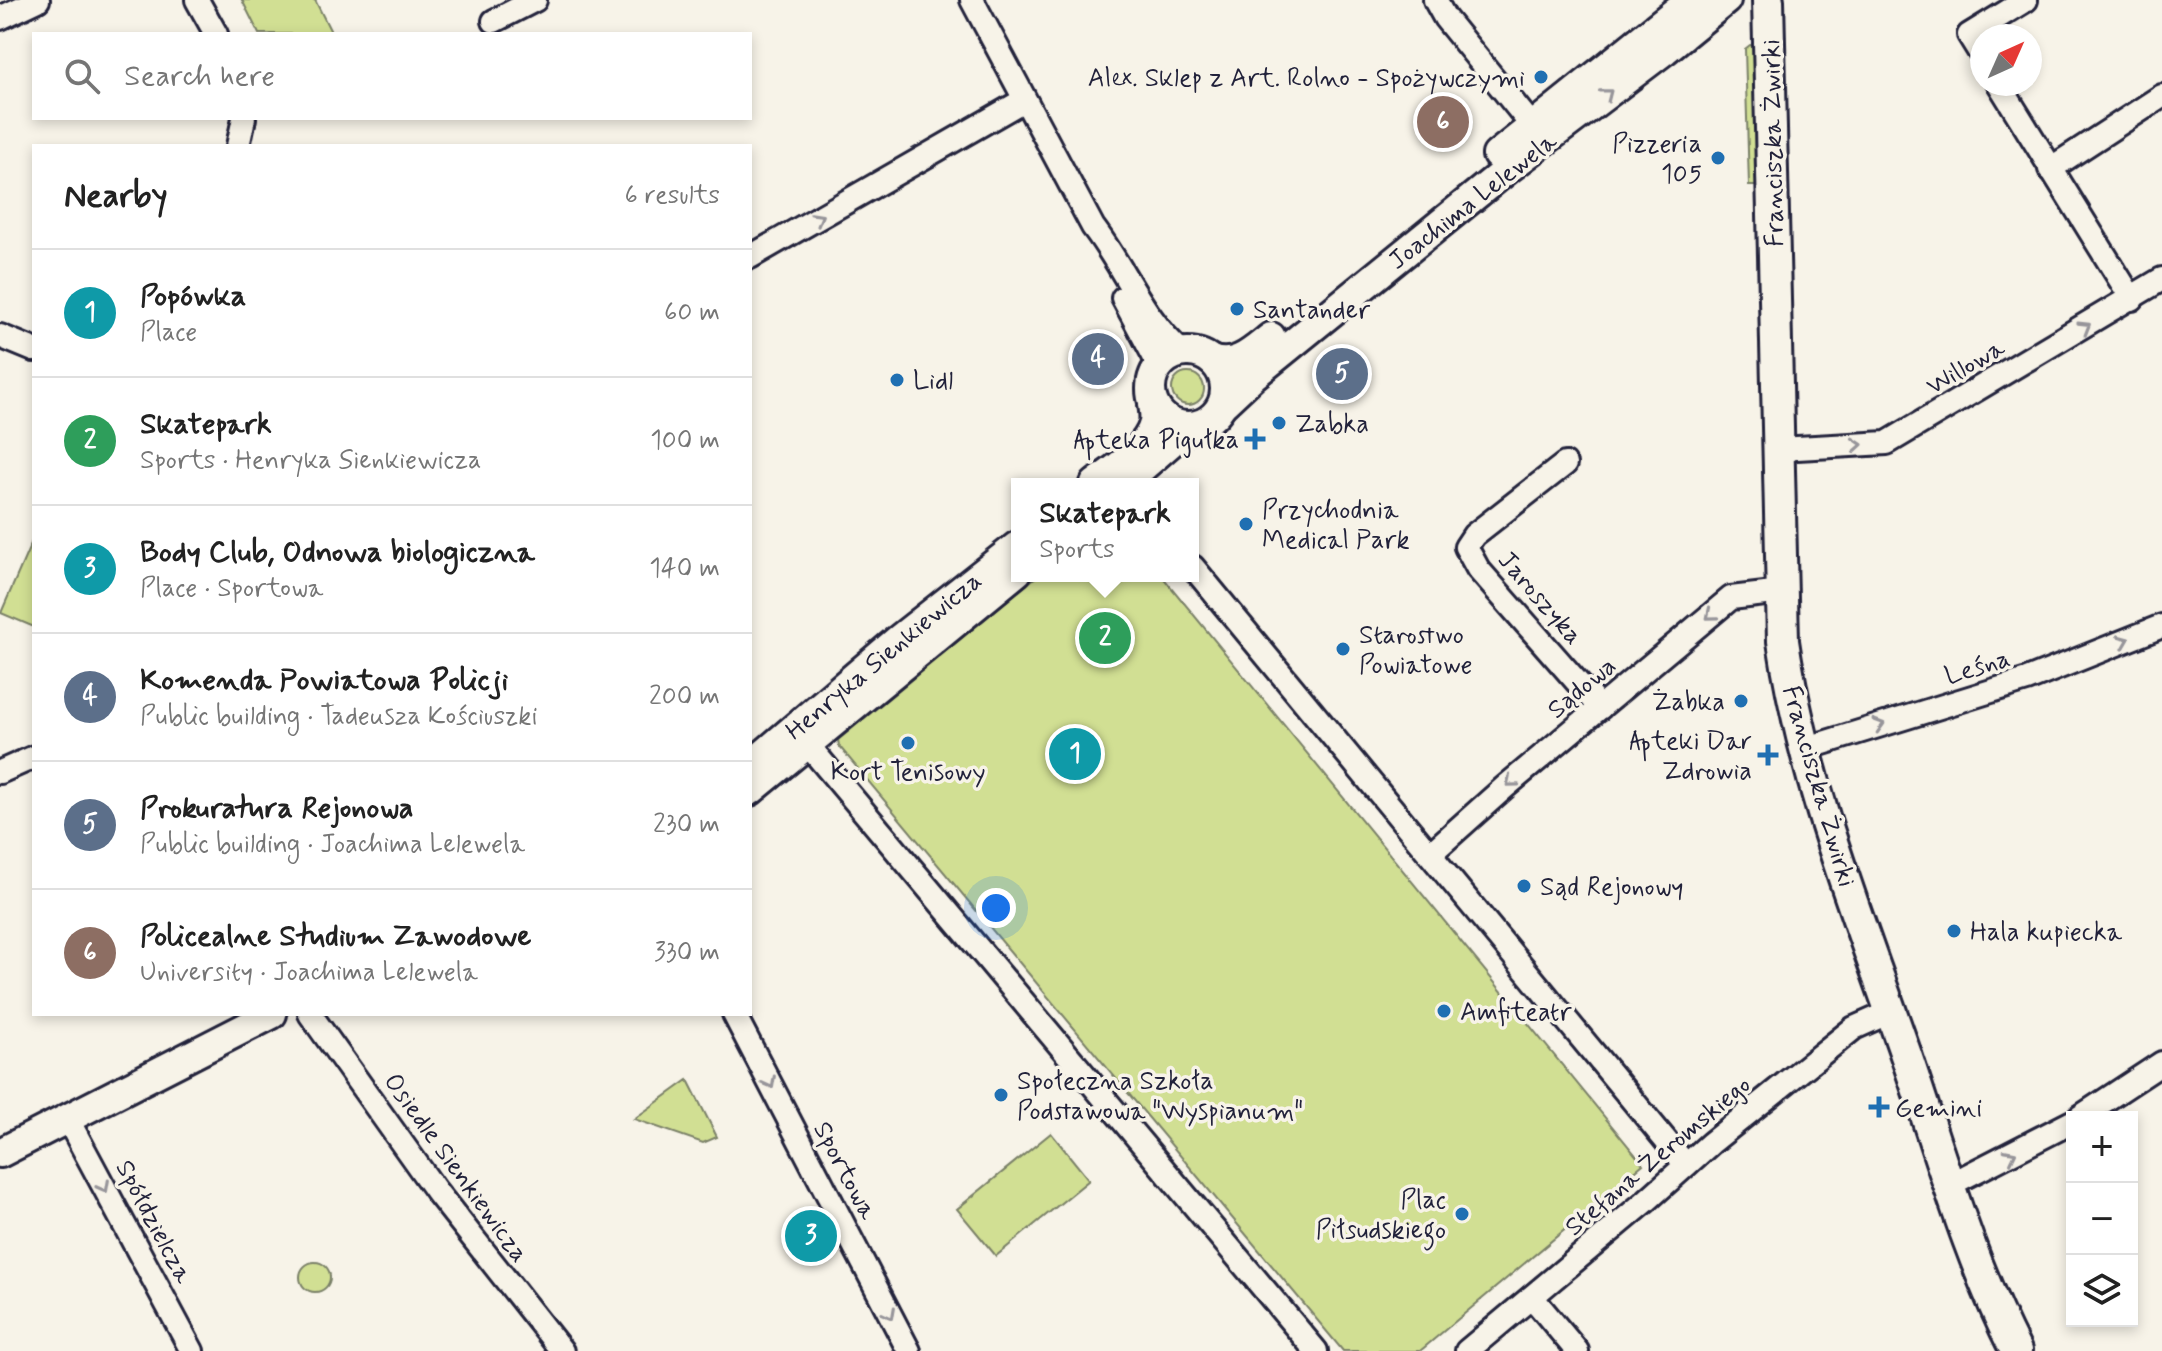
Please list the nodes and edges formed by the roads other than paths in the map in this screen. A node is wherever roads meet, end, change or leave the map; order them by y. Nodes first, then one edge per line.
1 (38, 0) edge
2 (197, 0) edge
3 (535, 0) edge
4 (972, 0) edge
5 (1435, 0) edge
6 (1690, 0) edge
7 (1726, 0) edge
8 (1768, 0) edge
9 (2026, 0) edge
10 (0, 18) edge
11 (494, 21) dead end
12 (1987, 24) edge
13 (215, 32) edge
14 (2006, 96) edge
15 (2162, 96) edge
16 (1024, 100) junction
17 (244, 120) edge
18 (1539, 134) junction
19 (238, 144) edge
20 (2050, 169) junction
21 (1093, 227) junction
22 (752, 256) edge
23 (2162, 279) edge
24 (2132, 299) junction
25 (0, 336) edge
26 (32, 349) edge
27 (1182, 352) junction
28 (1211, 360) junction
29 (1157, 368) junction
30 (1153, 404) junction
31 (1222, 405) junction
32 (1190, 426) junction
33 (1779, 449) junction
34 (1565, 464) dead end
35 (1102, 478) edge
36 (1131, 478) edge
37 (1011, 551) edge
38 (1199, 574) edge
39 (1011, 577) edge
40 (1782, 592) junction
41 (2162, 626) edge
42 (1600, 708) junction
43 (808, 745) junction
44 (1804, 749) junction
45 (32, 758) edge
46 (752, 764) edge
47 (0, 772) edge
48 (752, 789) edge
49 (1430, 854) junction
50 (1890, 1012) junction
51 (268, 1016) edge
52 (311, 1016) edge
53 (735, 1016) edge
54 (2162, 1063) edge
55 (2089, 1111) edge
56 (67, 1118) junction
57 (2066, 1125) edge
58 (0, 1153) edge
59 (1686, 1165) junction
60 (1949, 1185) junction
61 (1532, 1297) junction
62 (2014, 1350) edge
63 (192, 1351) edge
64 (562, 1351) edge
65 (909, 1351) edge
66 (1316, 1351) edge
67 (1467, 1351) edge
68 (1577, 1351) edge

1 - 10 street
2 - 13 street
3 - 11 street
4 - 16 street
5 - 18 street
6 - 18 street, Joachima Lelewela
18 -> 7 street, Joachima Lelewela
8 - 33 main road, Franciszka Żwirki
9 - 12 street
14 - 20 street
15 - 20 street
16 - 21 street
22 -> 16 street
17 - 19 street
18 - 28 street, Joachima Lelewela
18 - 31 street, Joachima Lelewela
20 - 24 street
21 - 27 street
21 - 29 street
23 - 24 street, Willowa
33 -> 24 street, Willowa
25 - 26 street
27 - 28 street
27 - 29 street
28 - 31 street
29 - 30 street
30 - 32 street
30 - 35 street
31 - 32 street
32 - 36 street
33 - 40 main road, Franciszka Żwirki
34 - 42 street, Jaroszyka
37 - 46 street, Henryka Sienkiewicza
38 - 49 street
39 - 43 street, Henryka Sienkiewicza
40 -> 42 street, Sądowa
40 - 44 main road, Franciszka Żwirki
44 -> 41 street, Leśna
42 -> 49 street, Sądowa
43 - 48 street, Henryka Sienkiewicza
43 - 66 street
44 - 50 main road, Franciszka Żwirki
45 - 47 street
49 - 59 street
50 - 59 street, Stefana Żeromskiego
50 - 60 main road, Franciszka Żwirki
51 - 56 street
52 - 64 street, Osiedle Sienkiewicza
53 -> 65 street, Sportowa
54 - 55 street
56 - 58 street
56 -> 63 street, Spółdzielcza
60 -> 57 street
59 - 61 street, Stefana Żeromskiego
60 - 62 main road, Franciszka Żwirki
61 - 67 street, Stefana Żeromskiego
61 - 68 street

